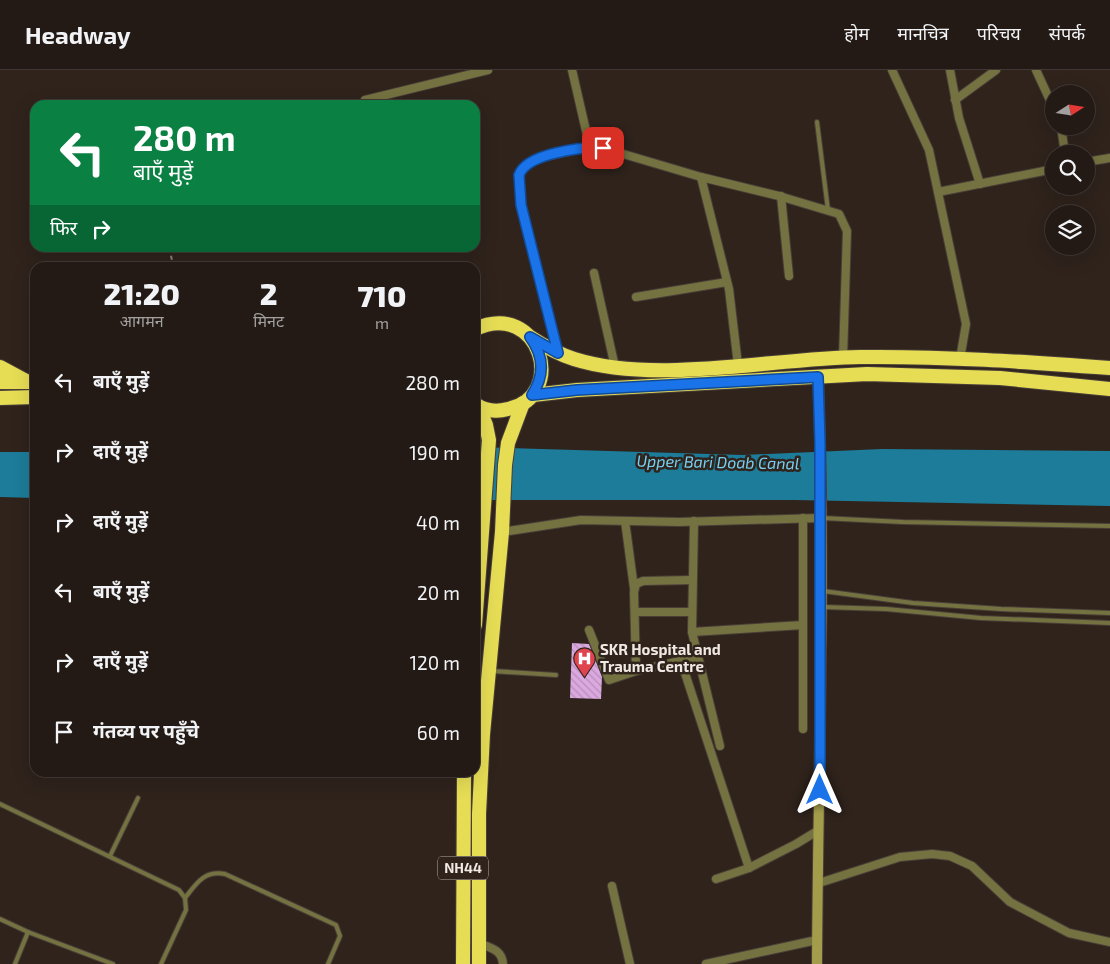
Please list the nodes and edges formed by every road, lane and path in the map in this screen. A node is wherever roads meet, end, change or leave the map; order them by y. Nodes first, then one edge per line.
1 (488, 70) edge
2 (572, 70) edge
3 (892, 70) edge
4 (950, 70) edge
5 (996, 70) edge
6 (1036, 70) edge
7 (463, 73) edge
8 (1045, 89) edge
9 (365, 100) dead end
10 (955, 100) junction
11 (817, 122) dead end
12 (590, 148) junction
13 (1110, 158) edge
14 (1095, 160) edge
15 (1045, 171) edge
16 (701, 177) junction
17 (980, 184) junction
18 (938, 192) junction
19 (781, 196) junction
20 (828, 210) junction
21 (594, 273) dead end
22 (789, 276) dead end
23 (727, 282) junction
24 (636, 298) dead end
25 (480, 328) edge
26 (530, 337) junction
27 (558, 353) junction
28 (842, 358) junction
29 (960, 359) junction
30 (738, 365) junction
31 (1108, 366) edge
32 (0, 367) edge
33 (615, 367) junction
34 (818, 377) junction
35 (0, 382) edge
36 (30, 382) edge
37 (30, 382) edge
38 (1110, 389) edge
39 (0, 398) edge
40 (30, 398) edge
41 (528, 399) junction
42 (480, 406) edge
43 (480, 411) edge
44 (803, 518) junction
45 (820, 518) junction
46 (625, 521) junction
47 (694, 521) junction
48 (1110, 526) edge
49 (502, 527) junction
50 (480, 567) edge
51 (692, 580) junction
52 (634, 588) junction
53 (821, 590) junction
54 (958, 606) junction
55 (821, 607) junction
56 (1058, 611) junction
57 (634, 612) junction
58 (691, 612) junction
59 (1110, 613) edge
60 (958, 616) junction
61 (1057, 621) junction
62 (1110, 623) edge
63 (803, 625) junction
64 (589, 630) dead end
65 (692, 632) junction
66 (697, 657) junction
67 (681, 661) junction
68 (490, 670) junction
69 (636, 671) junction
70 (556, 675) dead end
71 (803, 729) dead end
72 (720, 746) dead end
73 (464, 777) edge
74 (138, 798) dead end
75 (0, 804) edge
76 (819, 830) junction
77 (110, 856) junction
78 (749, 868) junction
79 (716, 879) dead end
80 (819, 883) junction
81 (612, 886) dead end
82 (185, 898) junction
83 (0, 919) edge
84 (28, 932) junction
85 (817, 940) junction
86 (1110, 942) edge
87 (479, 943) junction
88 (15, 964) edge
89 (113, 964) edge
90 (161, 964) edge
91 (328, 964) edge
92 (463, 964) edge
93 (480, 964) edge
94 (503, 964) edge
95 (630, 964) edge
96 (706, 964) edge
97 (817, 964) edge

1 - 7 street
2 - 12 street
3 - 18 street
4 - 10 street
5 - 10 street
6 - 8 street
7 - 9 street
10 - 17 street
11 - 20 lane
12 - 16 street
12 - 27 street
13 - 14 street
15 - 17 street
16 - 19 street
16 - 23 street
17 - 18 street
18 - 29 street
19 - 20 street
19 - 22 street
20 - 28 street
21 - 33 street
23 - 24 street
23 - 30 street
25 - 26 highway
26 - 27 highway
26 - 41 highway, NH44
27 - 33 highway
28 - 29 highway
28 - 30 highway
29 - 31 highway
30 - 33 highway
32 - 36 highway
34 - 38 highway
34 - 41 highway
34 - 45 street
35 - 37 highway
39 - 40 highway
41 - 42 highway
41 - 49 highway, NH44
43 - 50 highway
44 - 45 street
44 - 47 street
44 - 63 street
45 - 48 lane
45 - 53 street
46 - 47 street
46 - 49 street
46 - 52 street
47 - 51 street
49 - 68 highway, NH44
51 - 52 street
51 - 58 street
52 - 57 street
53 - 54 lane
53 - 55 street
54 - 56 lane
54 - 60 lane
55 - 60 lane
55 - 76 street
56 - 59 lane
56 - 61 lane
57 - 58 street
57 - 69 street
58 - 65 street
60 - 61 lane
61 - 62 lane
63 - 65 street
63 - 71 street
64 - 69 street
65 - 66 street
66 - 67 street
66 - 72 street
67 - 69 street
67 - 78 street
68 - 70 lane
68 - 87 highway, NH44
73 - 92 highway, NH44
74 - 77 lane
75 - 77 lane
76 - 78 street
76 - 80 street
77 - 82 lane
78 - 79 street
80 - 85 street
80 - 86 street
81 - 95 street
82 - 90 lane
82 - 91 lane
83 - 84 lane
84 - 88 lane
84 - 89 lane
85 - 96 street
85 - 97 street
87 - 93 highway, NH44
87 - 94 street

